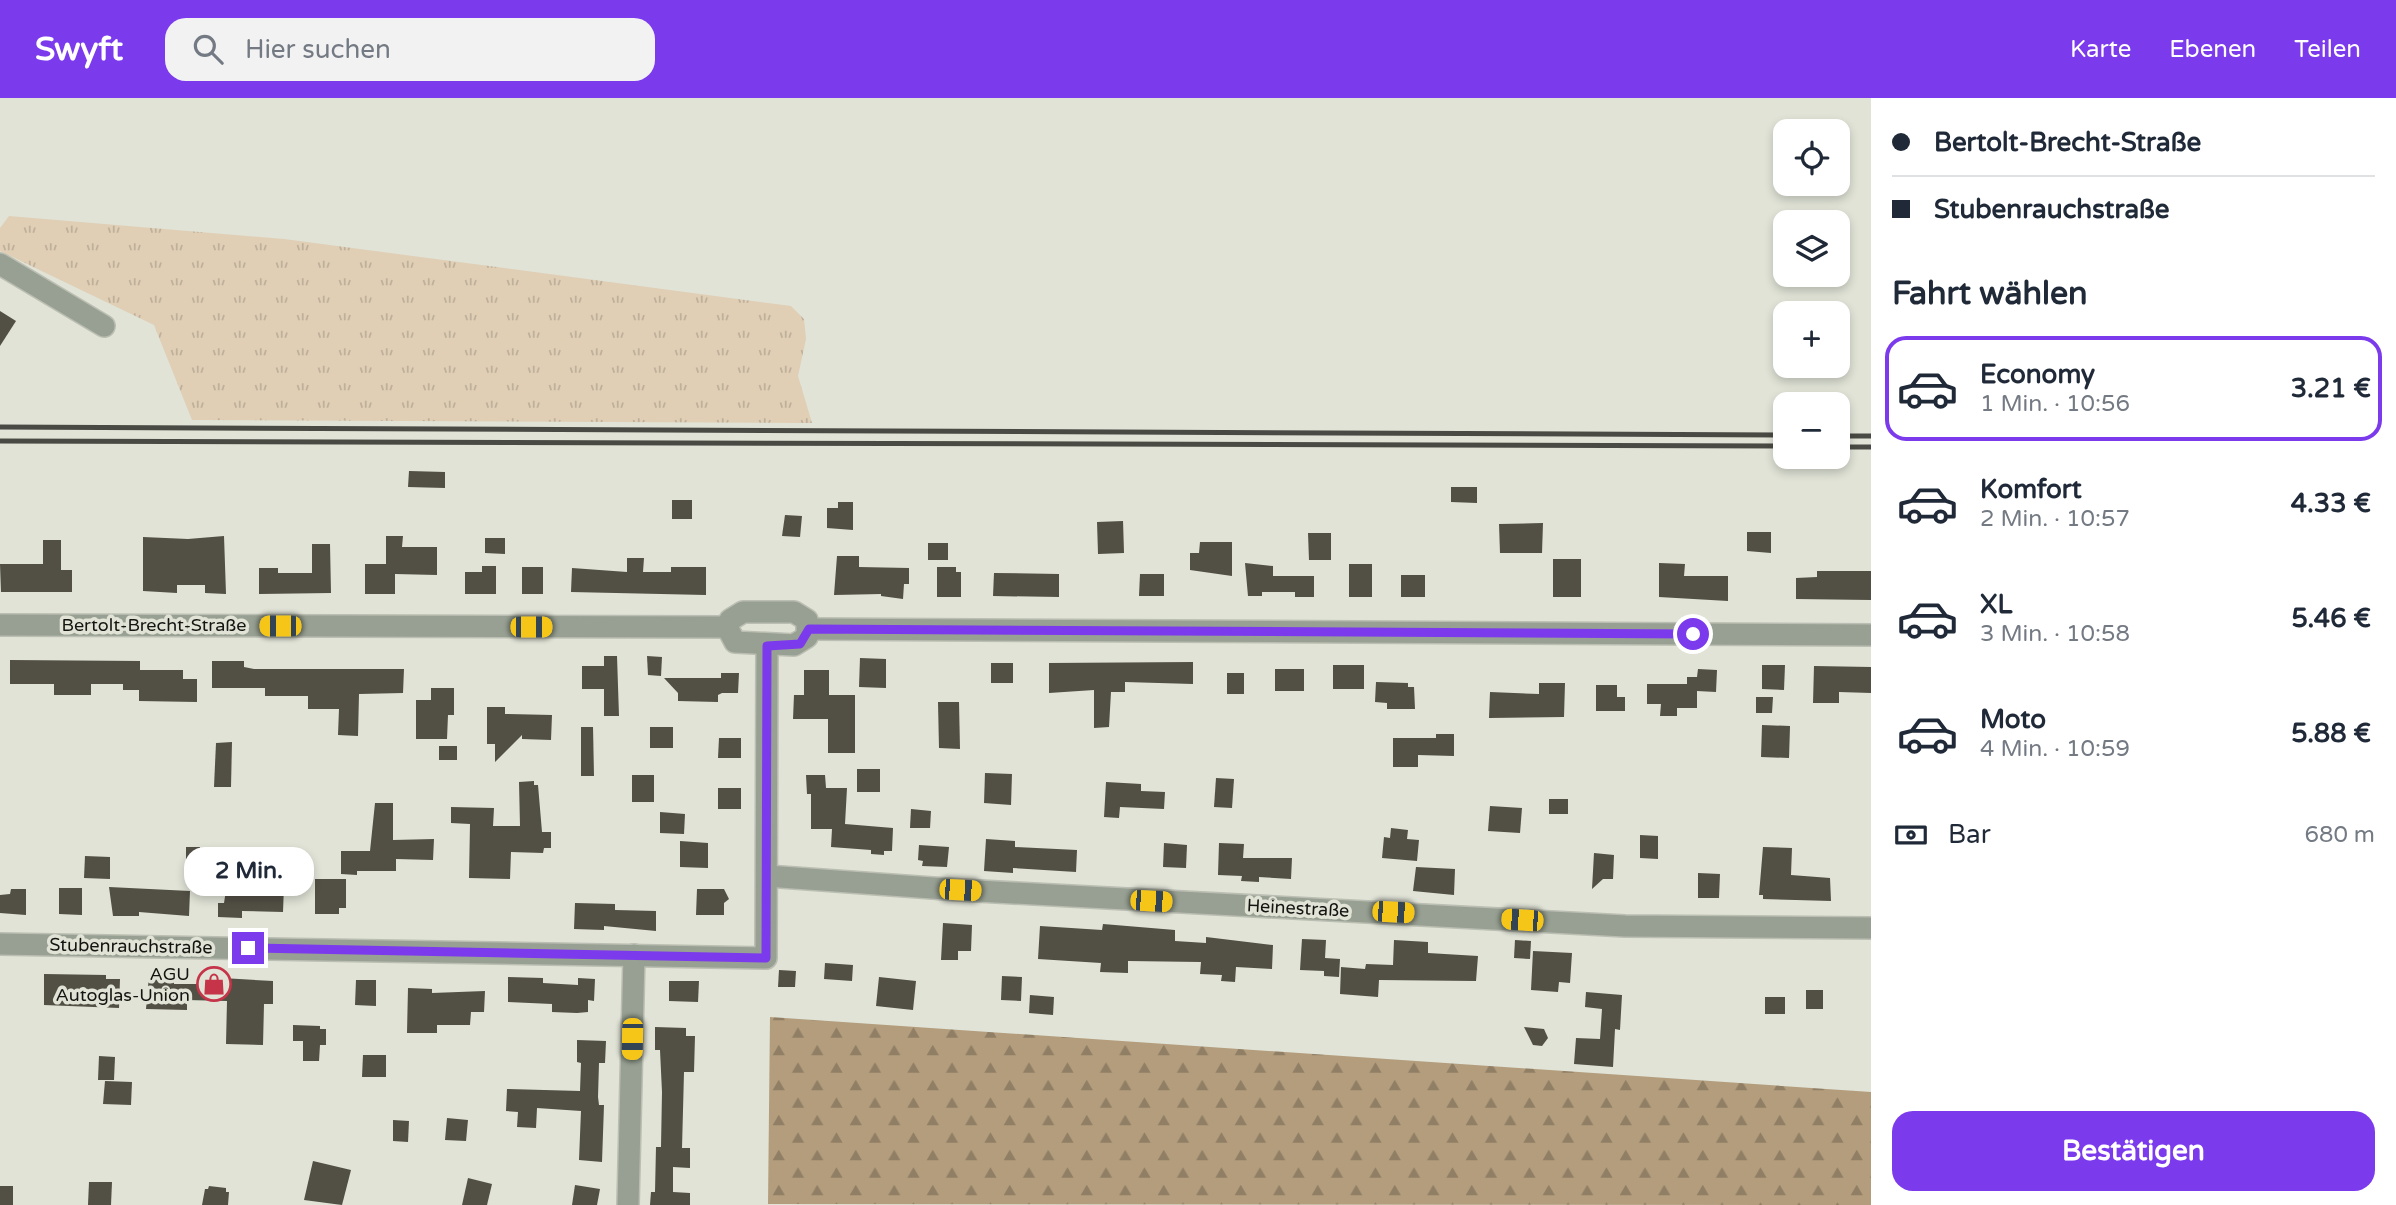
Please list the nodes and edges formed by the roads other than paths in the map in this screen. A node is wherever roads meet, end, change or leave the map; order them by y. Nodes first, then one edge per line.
1 (0, 264) edge
2 (104, 326) dead end
3 (0, 625) edge
4 (727, 627) junction
5 (809, 629) junction
6 (1871, 635) edge
7 (767, 646) junction
8 (767, 876) junction
9 (1871, 928) edge
10 (0, 944) edge
11 (634, 955) junction
12 (628, 1205) edge

1 - 2 street
3 - 4 street, Bertolt-Brecht-Straße
4 - 5 street, Bertolt-Brecht-Straße
4 - 7 street
5 - 6 street
5 - 7 street
7 - 8 street
8 - 9 street, Heinestraße
8 - 11 street, Stubenrauchstraße
10 - 11 street, Stubenrauchstraße
11 - 12 street

